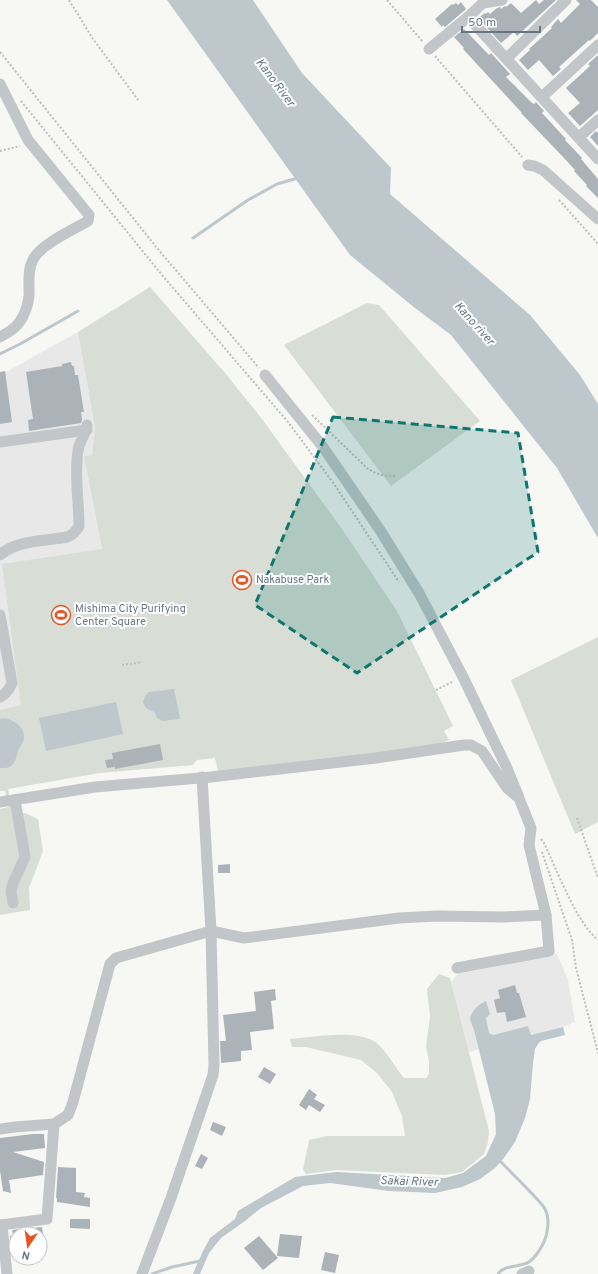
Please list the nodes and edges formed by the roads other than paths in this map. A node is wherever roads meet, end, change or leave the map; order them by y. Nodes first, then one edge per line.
1 (502, 0) edge
2 (566, 0) edge
3 (468, 17) junction
4 (598, 45) edge
5 (429, 49) road end
6 (507, 58) junction
7 (0, 84) edge
8 (542, 97) junction
9 (598, 120) edge
10 (578, 137) junction
11 (598, 159) edge
12 (528, 165) road end
13 (598, 219) edge
14 (0, 337) edge
15 (265, 375) road end
16 (0, 442) edge
17 (0, 556) edge
18 (0, 614) edge
19 (0, 697) edge
20 (202, 777) junction
21 (519, 798) junction
22 (15, 800) junction
23 (0, 802) edge
24 (13, 903) dead end
25 (546, 915) junction
26 (211, 931) junction
27 (457, 968) dead end
28 (54, 1124) junction
29 (0, 1129) edge
30 (1, 1225) edge
31 (7, 1274) edge
32 (142, 1274) edge

1 - 3 street
2 - 6 street
3 - 5 street
3 - 6 street
4 - 8 street
6 - 8 street
7 - 14 street
8 - 10 street
9 - 10 street
10 - 11 street
12 - 13 street
15 - 21 street
16 - 17 street
18 - 19 street
20 - 21 street
20 - 22 street
20 - 26 street
21 - 25 street
22 - 23 street
22 - 24 street
25 - 26 street
25 - 27 street
26 - 28 street
26 - 32 street
28 - 29 street
28 - 30 street
30 - 31 street

